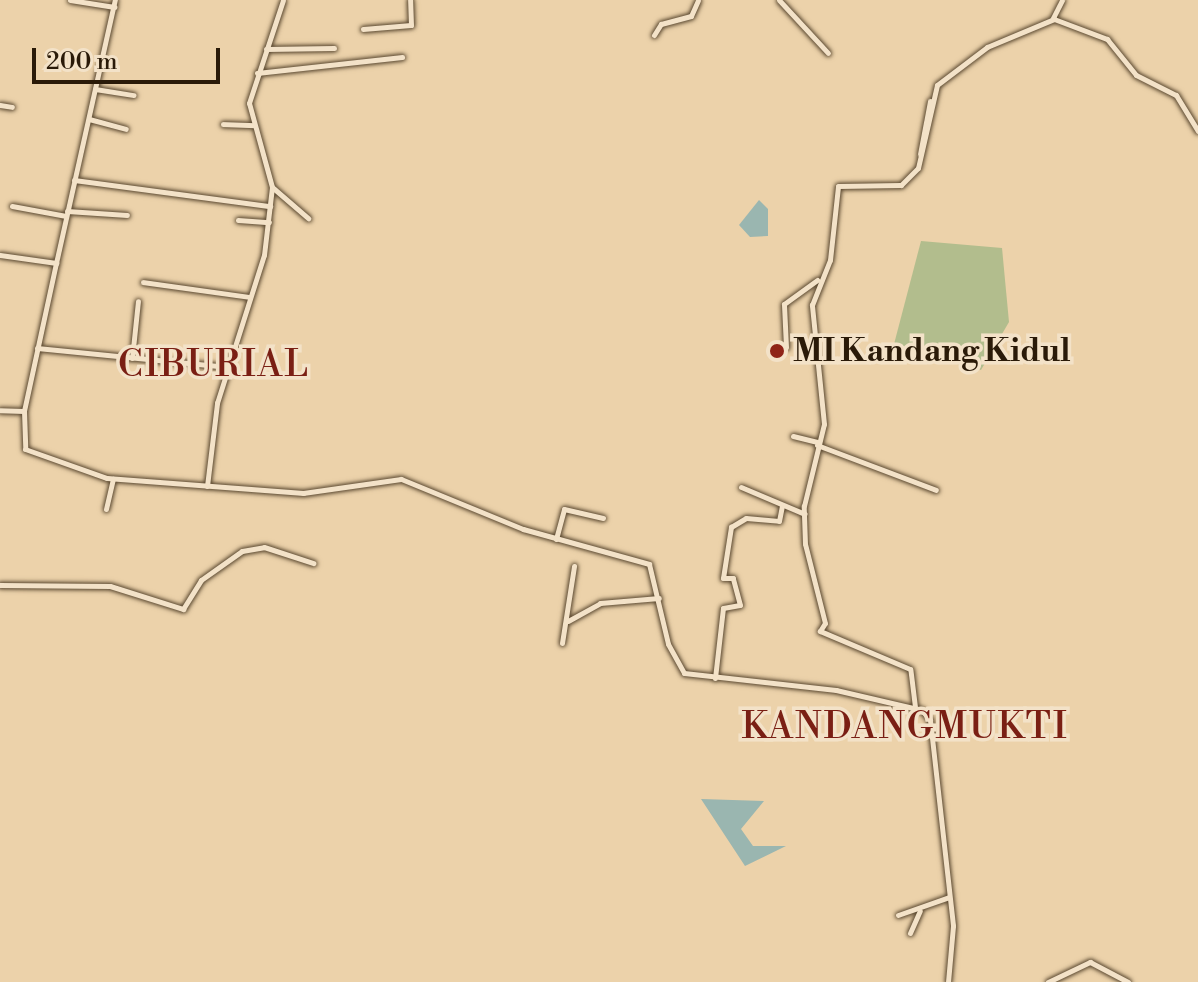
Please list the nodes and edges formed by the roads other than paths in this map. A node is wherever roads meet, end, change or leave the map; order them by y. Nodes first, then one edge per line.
1 (70, 0) edge
2 (283, 0) edge
3 (410, 0) edge
4 (698, 0) edge
5 (779, 0) edge
6 (1062, 0) edge
7 (115, 3) edge
8 (1049, 21) junction
9 (363, 29) dead end
10 (654, 35) dead end
11 (334, 48) dead end
12 (266, 49) junction
13 (828, 53) dead end
14 (402, 57) dead end
15 (257, 73) junction
16 (95, 89) junction
17 (134, 95) dead end
18 (0, 105) edge
19 (12, 107) dead end
20 (89, 119) junction
21 (223, 124) dead end
22 (253, 125) junction
23 (126, 129) dead end
24 (1198, 131) edge
25 (74, 180) junction
26 (272, 187) junction
27 (12, 206) dead end
28 (270, 206) junction
29 (67, 213) junction
30 (127, 215) dead end
31 (308, 218) dead end
32 (238, 220) dead end
33 (269, 222) junction
34 (0, 255) edge
35 (56, 263) junction
36 (818, 279) junction
37 (143, 282) dead end
38 (250, 297) junction
39 (138, 301) dead end
40 (786, 347) dead end
41 (37, 348) junction
42 (132, 358) junction
43 (228, 367) junction
44 (0, 410) edge
45 (24, 411) junction
46 (793, 436) dead end
47 (817, 443) junction
48 (113, 479) junction
49 (207, 486) junction
50 (741, 487) dead end
51 (936, 490) dead end
52 (782, 506) junction
53 (106, 509) dead end
54 (805, 514) junction
55 (603, 518) dead end
56 (556, 539) junction
57 (313, 563) dead end
58 (574, 566) dead end
59 (0, 585) edge
60 (659, 598) junction
61 (568, 621) junction
62 (562, 643) dead end
63 (715, 678) junction
64 (915, 707) junction
65 (949, 897) junction
66 (920, 911) junction
67 (898, 915) dead end
68 (910, 933) dead end
69 (948, 982) edge
70 (1048, 982) edge
71 (1128, 982) edge

1 - 7 street
2 - 12 street
3 - 9 street
4 - 10 street
5 - 13 street
6 - 8 street
7 - 16 street
8 - 24 street
8 - 36 street
11 - 12 street
12 - 15 street
14 - 15 street
15 - 22 street
16 - 17 street
16 - 20 street
18 - 19 street
20 - 23 street
20 - 25 street
21 - 22 street
22 - 26 street
25 - 28 street
25 - 29 street
26 - 28 street
26 - 31 street
27 - 29 street
28 - 33 street
29 - 30 street
29 - 35 street
32 - 33 street
33 - 38 street
34 - 35 street
35 - 41 street
36 - 40 street
36 - 47 street
37 - 38 street
38 - 43 street
39 - 42 street
41 - 42 street
41 - 45 street
42 - 43 street
43 - 49 street
44 - 45 street
45 - 48 street
46 - 47 street
47 - 51 street
47 - 54 street
48 - 49 street
48 - 53 street
49 - 56 street
50 - 52 street
52 - 54 street
52 - 63 street
54 - 64 street
55 - 56 street
56 - 60 street
57 - 59 street
58 - 61 street
60 - 61 street
60 - 63 street
61 - 62 street
63 - 64 street
64 - 65 street
65 - 66 street
65 - 69 street
66 - 67 street
66 - 68 street
70 - 71 street

